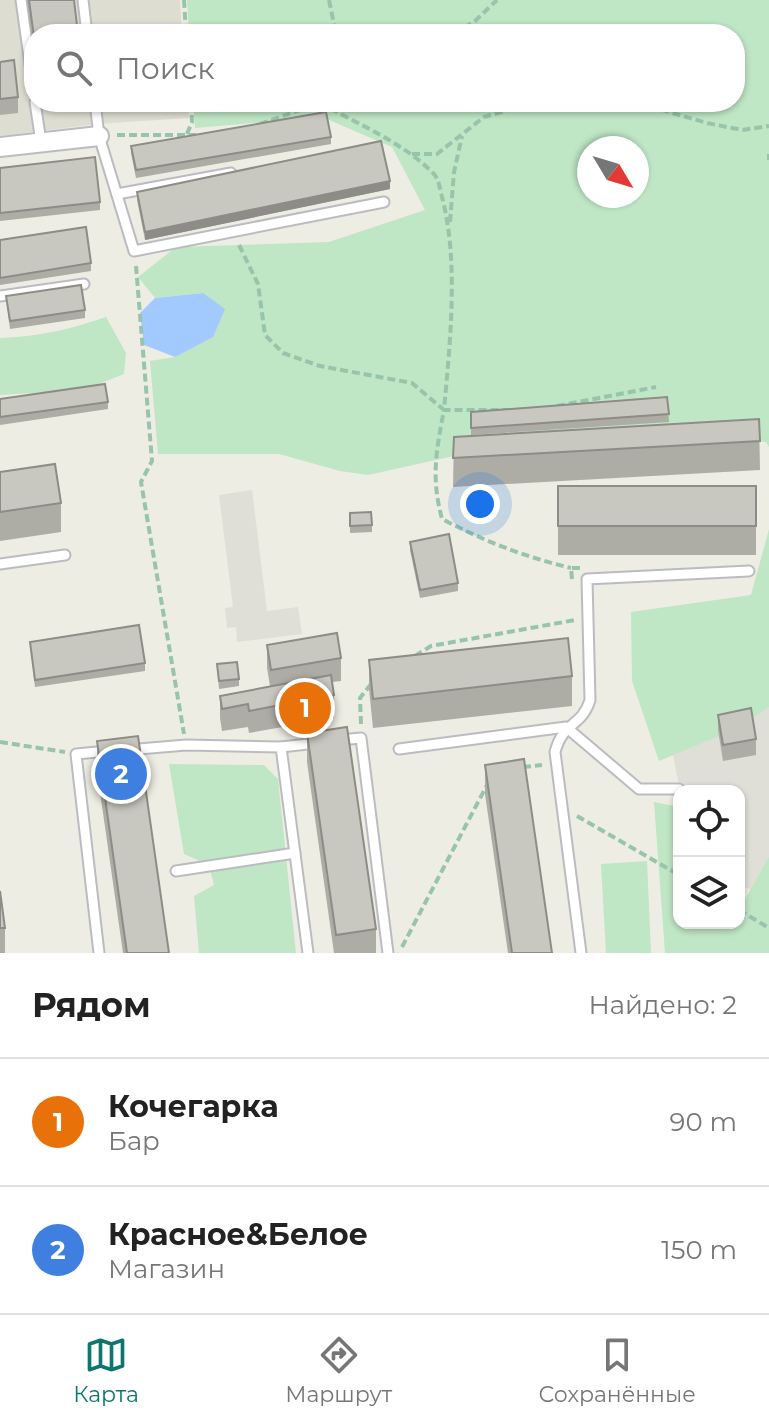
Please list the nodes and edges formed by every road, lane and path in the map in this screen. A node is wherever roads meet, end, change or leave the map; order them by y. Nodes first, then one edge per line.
1 (21, 0) edge
2 (83, 0) edge
3 (184, 0) edge
4 (329, 0) edge
5 (497, 0) edge
6 (24, 24) edge
7 (86, 24) edge
8 (185, 24) edge
9 (334, 24) edge
10 (470, 24) edge
11 (36, 112) edge
12 (96, 112) edge
13 (192, 112) edge
14 (295, 112) edge
15 (339, 112) edge
16 (502, 112) edge
17 (669, 112) edge
18 (259, 125) edge
19 (769, 126) edge
20 (463, 134) junction
21 (187, 135) junction
22 (199, 135) edge
23 (99, 136) junction
24 (41, 142) junction
25 (0, 147) edge
26 (410, 154) junction
27 (237, 171) edge
28 (117, 194) junction
29 (384, 202) dead end
30 (450, 226) junction
31 (232, 232) junction
32 (134, 251) junction
33 (84, 284) edge
34 (0, 296) edge
35 (656, 387) dead end
36 (546, 408) edge
37 (444, 410) junction
38 (518, 410) edge
39 (65, 555) dead end
40 (0, 564) edge
41 (571, 568) junction
42 (586, 568) dead end
43 (749, 571) dead end
44 (572, 581) dead end
45 (574, 607) dead end
46 (575, 620) junction
47 (576, 634) dead end
48 (408, 660) edge
49 (374, 680) edge
50 (566, 727) junction
51 (361, 738) junction
52 (0, 742) edge
53 (186, 745) junction
54 (281, 747) junction
55 (399, 749) dead end
56 (76, 754) junction
57 (545, 765) dead end
58 (520, 768) edge
59 (487, 785) edge
60 (673, 789) edge
61 (561, 808) junction
62 (295, 853) junction
63 (176, 871) dead end
64 (673, 872) edge
65 (745, 914) edge
66 (769, 928) edge
67 (99, 953) edge
68 (308, 953) edge
69 (388, 953) edge
70 (399, 953) edge
71 (581, 953) edge

1 - 6 lane
2 - 7 lane
3 - 8 path
4 - 9 path
5 - 10 path
11 - 24 lane
12 - 23 lane
13 - 21 path
14 - 18 path
15 - 26 path
16 - 20 path
17 - 19 path
20 - 26 path
20 - 30 path
21 - 22 path
21 - 23 path
23 - 24 street
23 - 28 lane
24 - 25 street
26 - 30 path
27 - 28 lane
28 - 32 lane
29 - 31 lane
30 - 37 path
31 - 32 lane
31 - 37 path
32 - 53 path
33 - 34 lane
35 - 36 path
37 - 38 path
37 - 41 path
39 - 40 lane
41 - 42 path
41 - 44 path
43 - 50 lane
45 - 46 path
46 - 47 path
46 - 48 path
49 - 51 path
50 - 55 lane
50 - 60 lane
50 - 61 lane
51 - 54 lane
51 - 69 lane
52 - 56 path
53 - 54 lane
53 - 56 lane
54 - 62 lane
56 - 67 lane
57 - 58 path
59 - 70 path
61 - 64 path
61 - 71 lane
62 - 63 lane
62 - 68 lane
65 - 66 path

